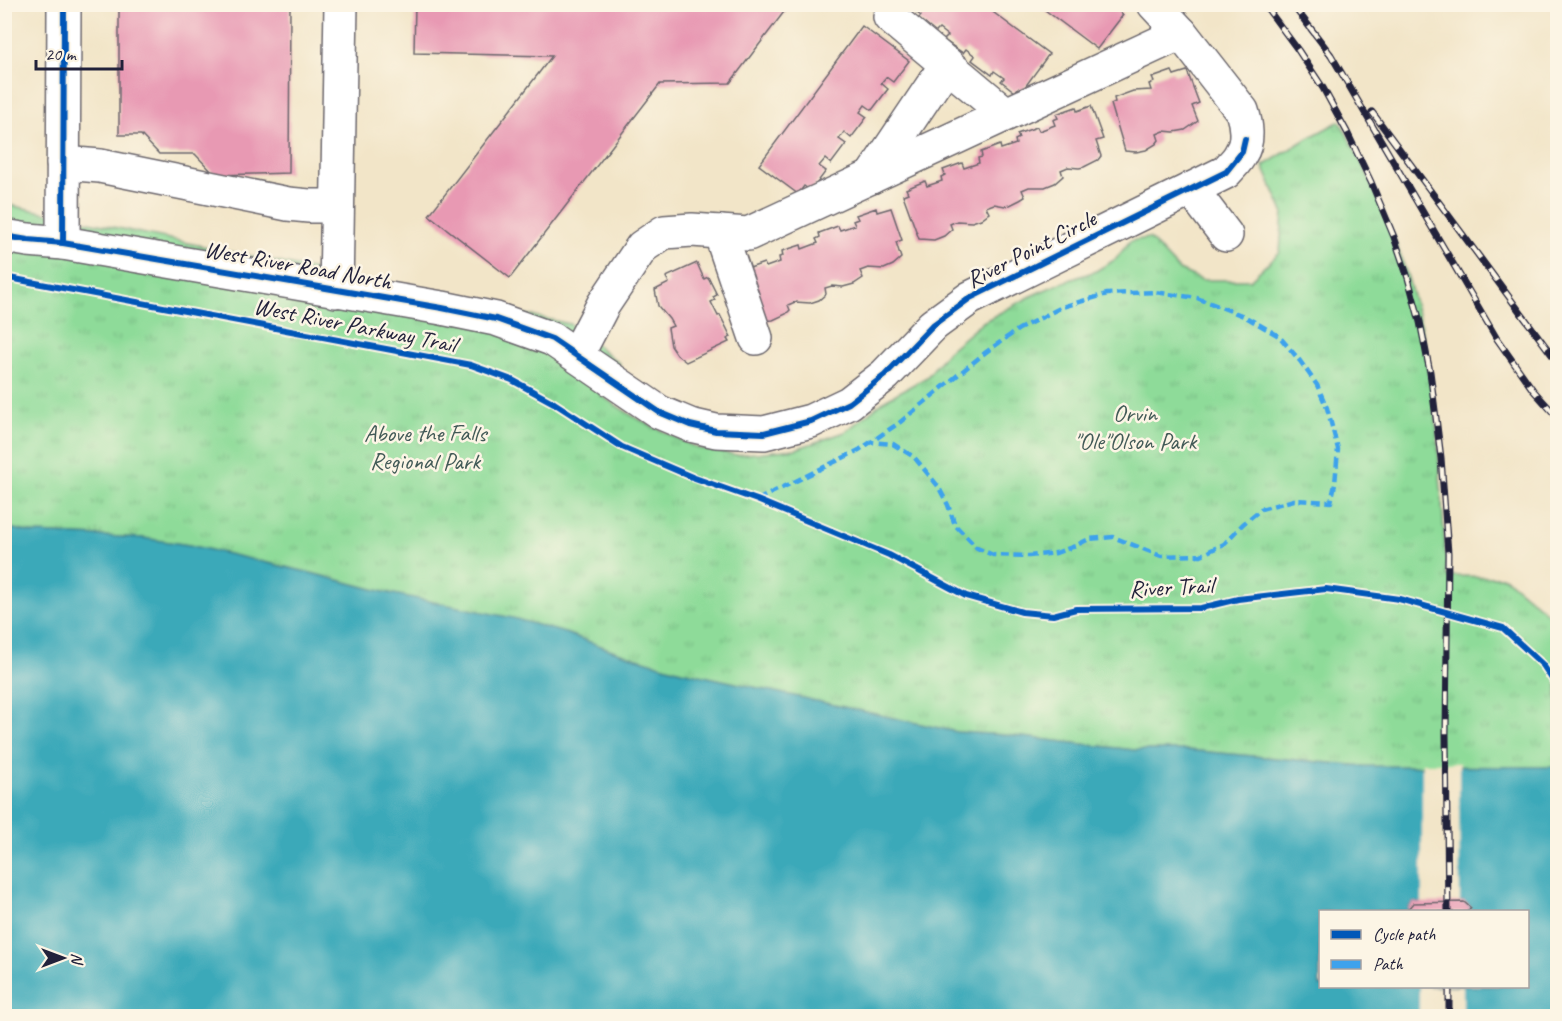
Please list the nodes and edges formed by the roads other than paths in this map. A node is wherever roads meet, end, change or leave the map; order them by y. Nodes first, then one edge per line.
1 (64, 4) edge
2 (341, 4) edge
3 (1154, 4) edge
4 (890, 17) dead end
5 (1181, 33) junction
6 (947, 64) junction
7 (1006, 114) junction
8 (63, 163) junction
9 (871, 177) junction
10 (1191, 189) junction
11 (338, 206) junction
12 (720, 232) junction
13 (4, 236) edge
14 (1226, 236) dead end
15 (63, 243) junction
16 (336, 291) junction
17 (756, 339) dead end
18 (577, 355) junction

1 - 8 street
2 - 11 street
3 - 5 street
4 - 6 street
5 - 7 street
5 - 10 street, River Point Circle
6 - 7 street
6 - 9 street
7 - 9 street
8 - 11 street
8 - 15 street
9 - 12 street
10 - 14 street
10 - 18 street, River Point Circle
11 - 16 street
12 - 17 street
12 - 18 street
13 - 15 street, West River Road North
15 - 16 street, West River Road North
16 - 18 street, West River Road North

